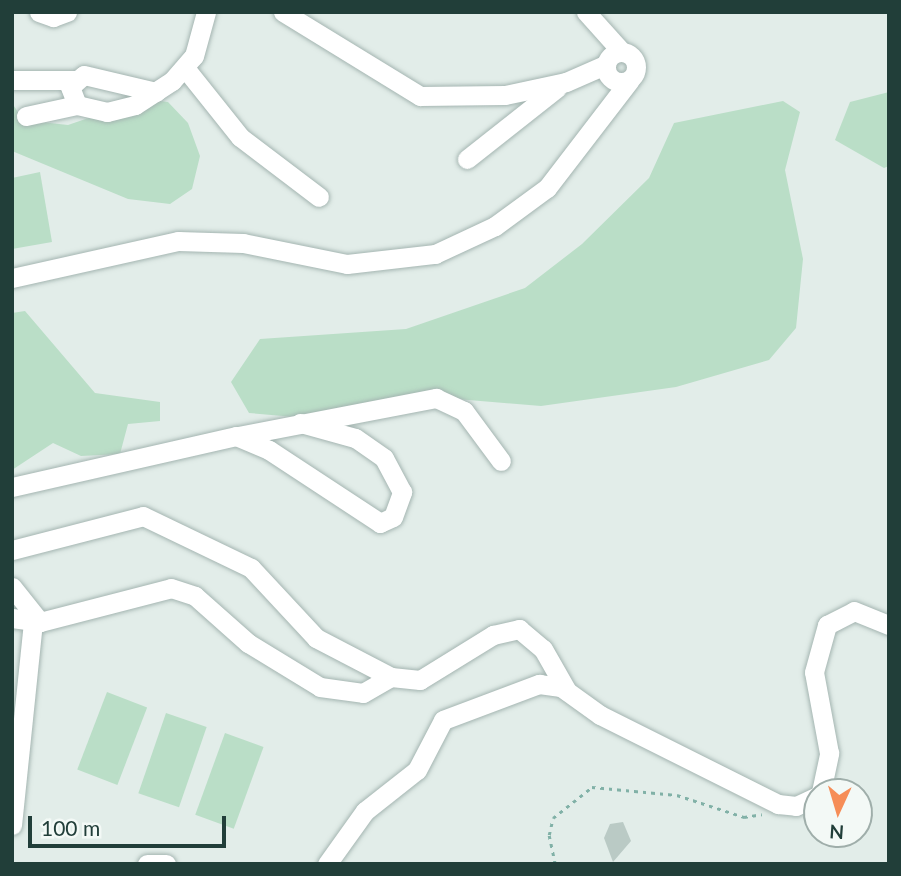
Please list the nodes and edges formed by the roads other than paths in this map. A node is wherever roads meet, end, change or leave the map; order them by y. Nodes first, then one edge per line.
1 (39, 12) edge
2 (67, 12) edge
3 (206, 12) edge
4 (283, 12) edge
5 (591, 20) edge
6 (610, 63) junction
7 (185, 68) junction
8 (12, 80) edge
9 (630, 80) junction
10 (98, 81) junction
11 (566, 82) junction
12 (156, 92) junction
13 (77, 97) junction
14 (605, 108) junction
15 (19, 117) edge
16 (467, 159) dead end
17 (319, 197) dead end
18 (12, 278) edge
19 (300, 423) junction
20 (236, 436) junction
21 (501, 461) dead end
22 (12, 487) edge
23 (12, 550) edge
24 (12, 587) edge
25 (12, 618) edge
26 (36, 623) junction
27 (889, 625) edge
28 (391, 677) junction
29 (567, 691) junction
30 (824, 778) edge
31 (803, 803) edge
32 (12, 825) edge
33 (147, 864) edge
34 (166, 864) edge
35 (327, 864) edge

1 - 2 street
3 - 7 street
4 - 11 street
5 - 6 street
6 - 9 street
6 - 9 street
6 - 11 street
6 - 14 street
7 - 12 street
7 - 17 street
8 - 13 street
9 - 14 street
10 - 12 street
10 - 13 street
10 - 13 street
11 - 16 street
12 - 13 street
13 - 15 street
14 - 18 street
19 - 20 street
19 - 20 street
19 - 21 street
20 - 22 street
23 - 28 street
24 - 26 street
25 - 26 street
26 - 28 street
26 - 32 street
27 - 30 street
28 - 29 street
29 - 31 street
29 - 35 street
33 - 34 street

